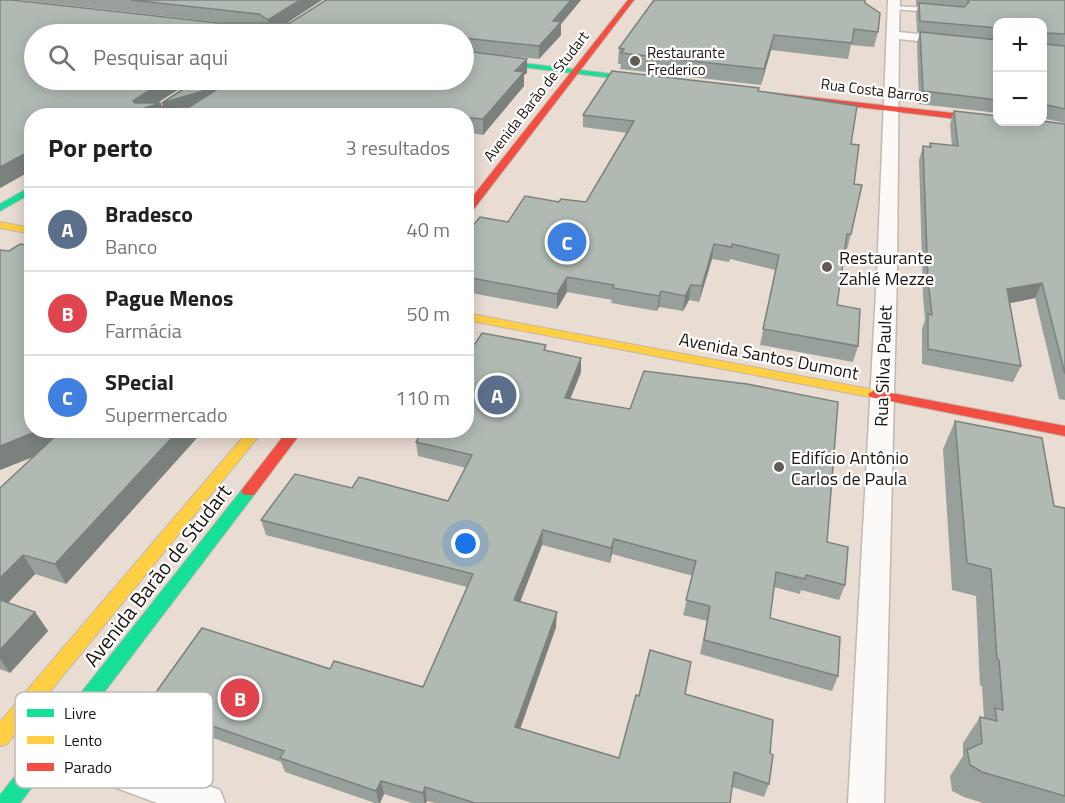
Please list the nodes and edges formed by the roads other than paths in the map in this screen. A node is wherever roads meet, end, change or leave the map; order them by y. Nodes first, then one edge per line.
1 (614, 0) edge
2 (631, 0) edge
3 (893, 3) edge
4 (938, 11) edge
5 (600, 17) dead end
6 (893, 35) junction
7 (993, 45) edge
8 (567, 55) dead end
9 (474, 59) edge
10 (555, 69) junction
11 (576, 71) junction
12 (665, 82) edge
13 (542, 84) dead end
14 (192, 90) edge
15 (760, 93) edge
16 (163, 108) edge
17 (891, 109) junction
18 (993, 121) edge
19 (24, 194) edge
20 (474, 202) edge
21 (0, 208) edge
22 (0, 225) edge
23 (24, 230) edge
24 (474, 317) edge
25 (882, 396) junction
26 (1065, 431) edge
27 (250, 438) edge
28 (290, 438) edge
29 (36, 692) edge
30 (93, 692) edge
31 (15, 717) edge
32 (2, 732) edge
33 (19, 788) edge
34 (165, 788) edge
35 (7, 803) edge
36 (207, 803) edge
37 (866, 803) edge

1 - 5 main road, Avenida Barão de Studart
2 - 11 main road, Avenida Barão de Studart
3 - 4 lane
3 - 6 street, Rua Silva Paulet
6 - 7 street
6 - 17 street, Rua Silva Paulet
8 - 10 main road, Avenida Barão de Studart
9 - 10 main road
10 - 11 main road
10 - 13 main road, Avenida Barão de Studart
11 - 12 main road
11 - 20 main road, Avenida Barão de Studart
14 - 16 main road
15 - 17 main road, Rua Costa Barros
17 - 18 main road, Rua Costa Barros
17 - 25 street, Rua Silva Paulet
19 - 21 main road
22 - 23 main road
24 - 25 main road, Avenida Santos Dumont
25 - 26 main road, Avenida Santos Dumont
25 - 37 street, Rua Silva Paulet
27 - 29 main road, Avenida Barão de Studart
28 - 30 main road, Avenida Barão de Studart
31 - 32 main road, Avenida Barão de Studart
33 - 35 main road, Avenida Barão de Studart
34 - 36 street

